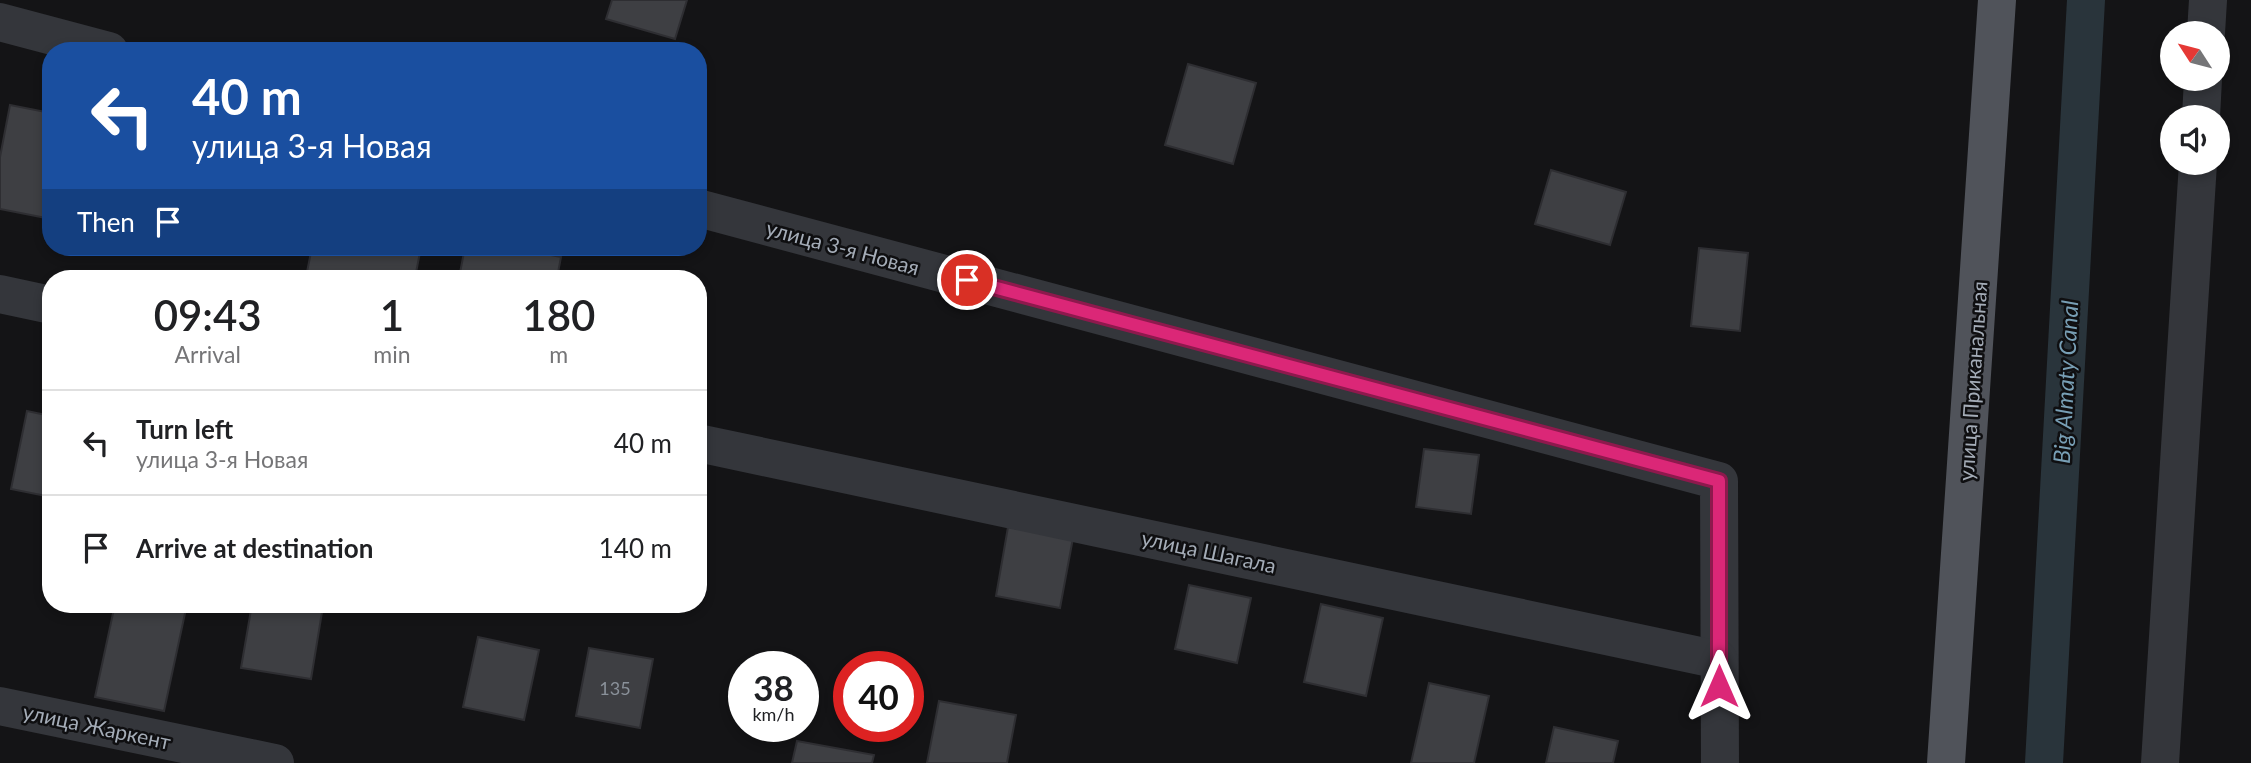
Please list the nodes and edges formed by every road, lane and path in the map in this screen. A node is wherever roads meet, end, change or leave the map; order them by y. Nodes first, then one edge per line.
1 (1997, 0) edge
2 (2208, 0) edge
3 (2207, 21) edge
4 (0, 22) edge
5 (75, 42) edge
6 (2197, 175) edge
7 (707, 210) edge
8 (0, 294) edge
9 (42, 303) edge
10 (707, 445) edge
11 (1719, 660) junction
12 (0, 706) edge
13 (275, 763) edge
14 (1720, 763) edge
15 (1946, 763) edge
16 (2160, 763) edge

1 - 15 main road, улица Приканальная
2 - 3 street
4 - 5 street
6 - 16 street
7 - 11 street, улица 3-я Новая
8 - 9 street
10 - 11 street, улица Шагала
11 - 14 street
12 - 13 street, улица Жаркент

